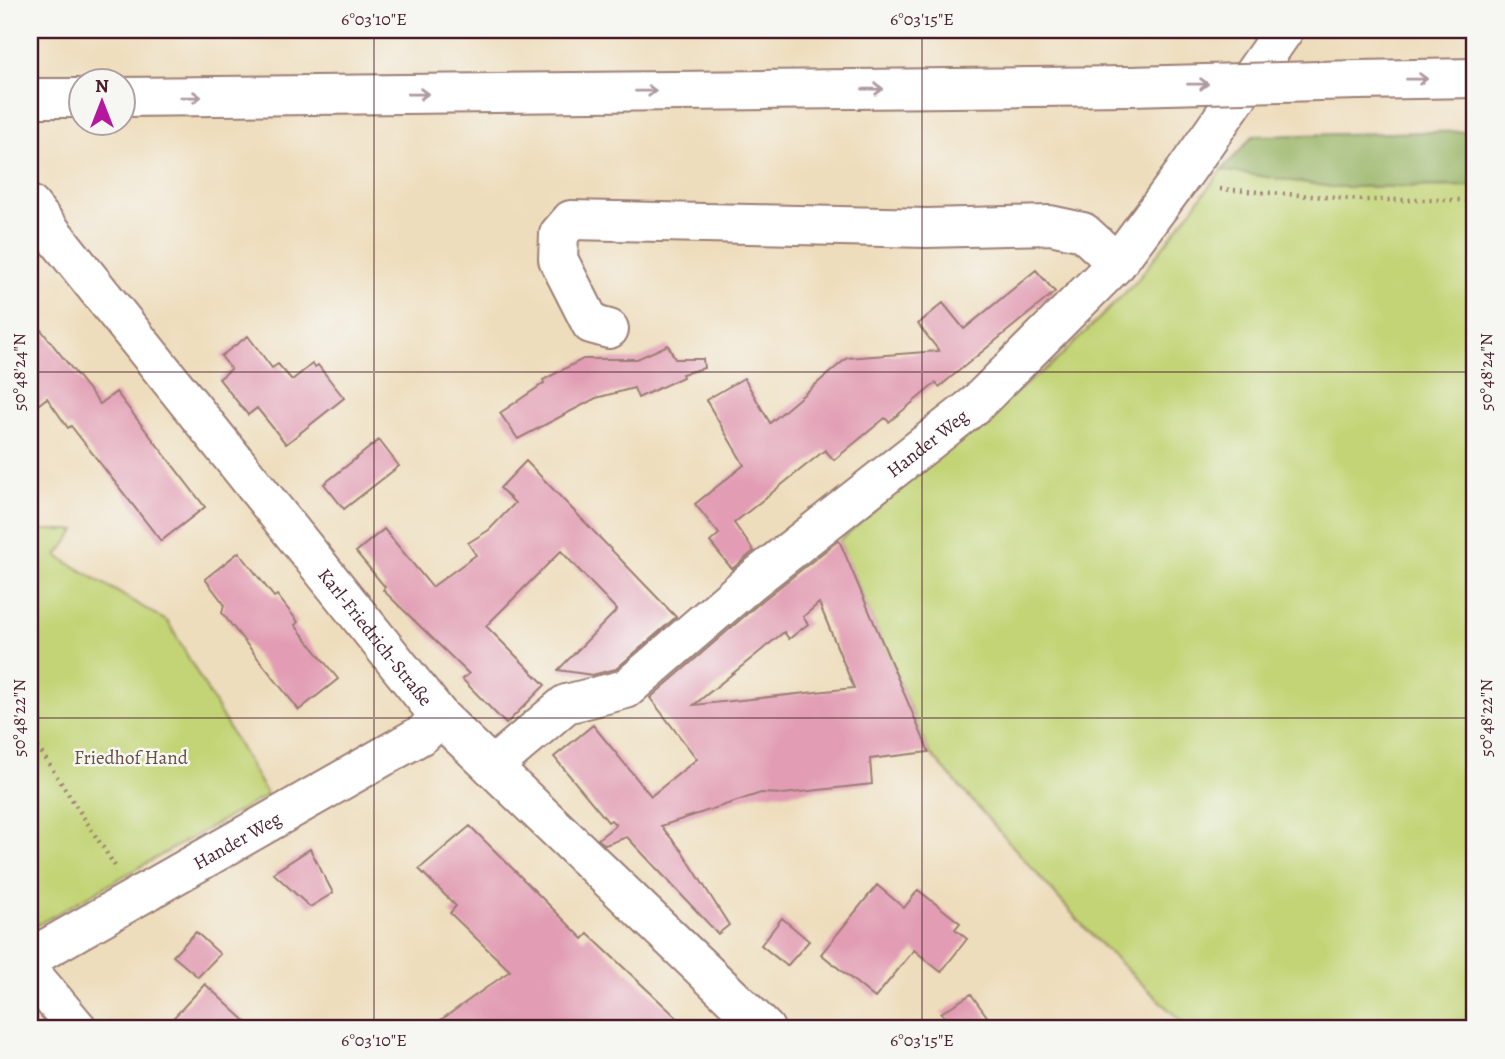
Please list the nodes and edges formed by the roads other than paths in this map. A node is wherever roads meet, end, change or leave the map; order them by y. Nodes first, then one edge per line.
1 (1284, 30) edge
2 (1475, 78) edge
3 (136, 97) edge
4 (30, 205) edge
5 (1117, 263) junction
6 (608, 329) dead end
7 (440, 717) junction
8 (492, 767) junction
9 (30, 958) edge
10 (30, 972) edge
11 (78, 1029) edge
12 (765, 1029) edge

1 - 5 main road, Hander Weg
3 -> 2 main road, bridge
4 - 7 main road, Karl-Friedrich-Straße
5 - 6 main road
5 - 8 main road, Hander Weg
7 - 8 main road, Karl-Friedrich-Straße
7 - 9 main road, Hander Weg
8 - 12 main road, Karl-Friedrich-Straße
10 - 11 main road

